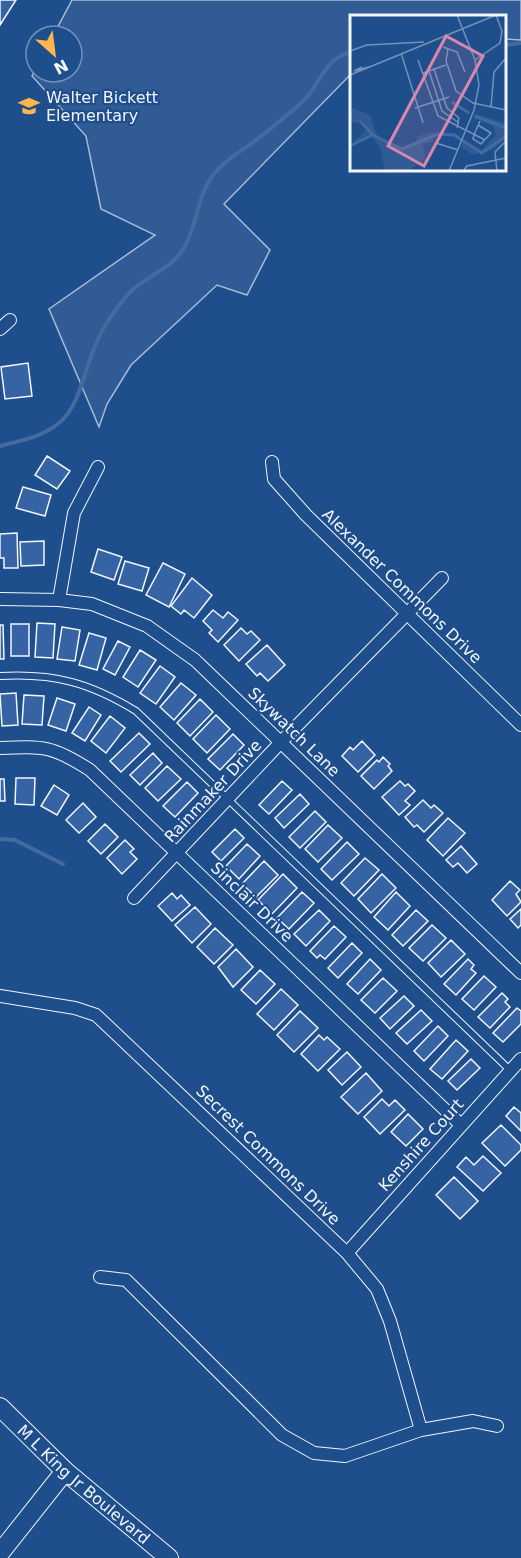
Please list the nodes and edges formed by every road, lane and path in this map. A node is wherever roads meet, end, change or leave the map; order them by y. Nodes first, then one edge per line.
1 (10, 320) dead end
2 (0, 329) edge
3 (272, 462) dead end
4 (98, 467) dead end
5 (442, 578) dead end
6 (0, 599) edge
7 (59, 600) junction
8 (407, 616) junction
9 (0, 676) edge
10 (521, 725) edge
11 (281, 742) junction
12 (0, 748) edge
13 (228, 798) junction
14 (177, 853) junction
15 (134, 898) dead end
16 (521, 973) edge
17 (0, 996) edge
18 (521, 1059) edge
19 (511, 1071) junction
20 (461, 1125) junction
21 (347, 1254) junction
22 (100, 1278) dead end
23 (0, 1407) edge
24 (497, 1426) dead end
25 (421, 1430) junction
26 (64, 1470) junction
27 (0, 1553) edge
28 (169, 1558) edge

1 - 2 street
3 - 8 street, Alexander Commons Drive
4 - 7 street
5 - 8 street, Rainmaker Drive
6 - 7 street, Skywatch Lane
7 - 11 street, Skywatch Lane
8 - 10 street, Alexander Commons Drive
8 - 11 street, Rainmaker Drive
9 - 13 lane
11 - 13 street, Rainmaker Drive
11 - 16 street, Skywatch Lane
12 - 14 street, Sinclair Drive
13 - 14 street, Rainmaker Drive
13 - 19 lane
14 - 15 street, Rainmaker Drive
14 - 20 street, Sinclair Drive
17 - 21 street, Secrest Commons Drive
18 - 19 street, Kenshire Court
19 - 20 street, Kenshire Court
20 - 21 street, Kenshire Court
21 - 25 street, Secrest Commons Drive
22 - 25 street
23 - 26 main road, M L King Jr Boulevard
24 - 25 street
26 - 27 main road
26 - 28 main road, M L King Jr Boulevard

